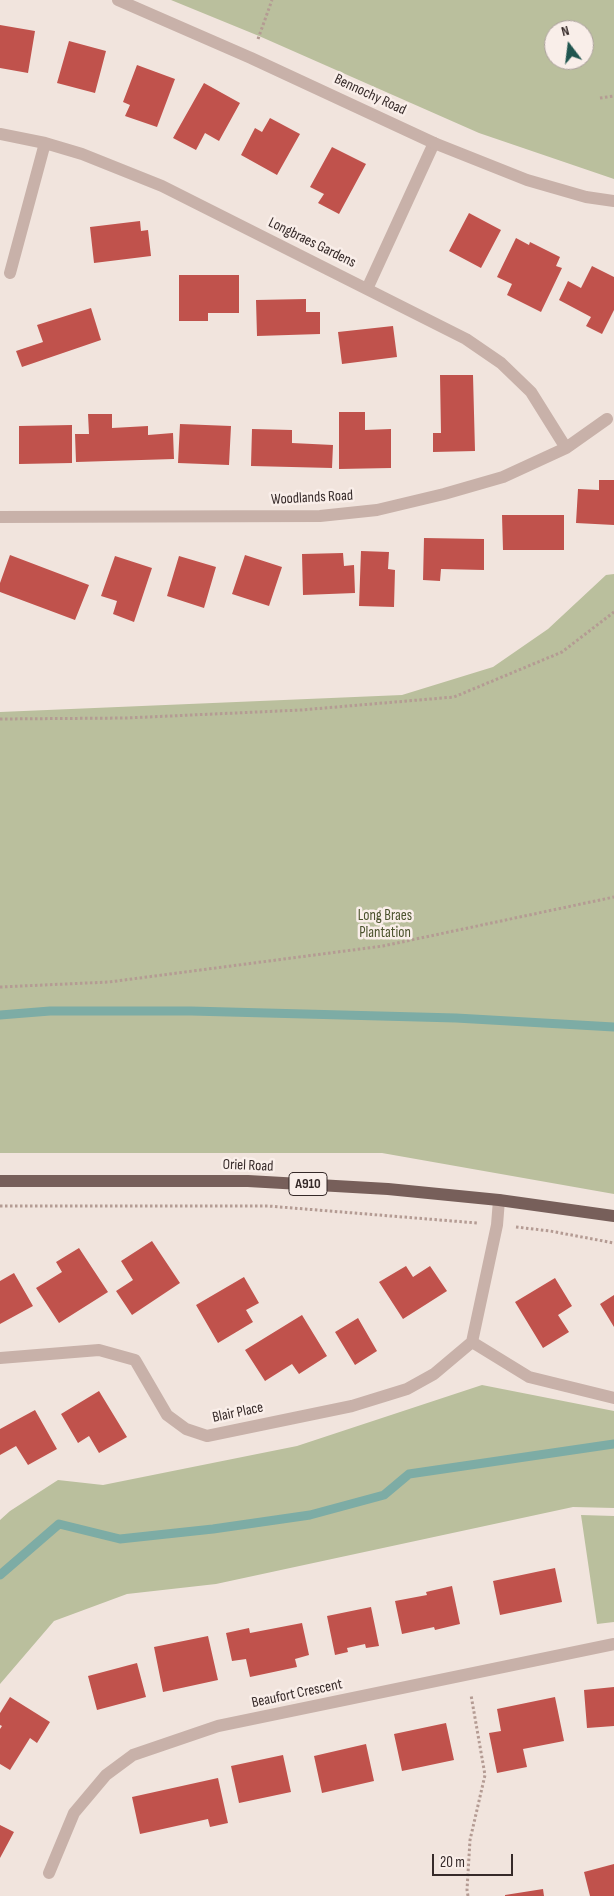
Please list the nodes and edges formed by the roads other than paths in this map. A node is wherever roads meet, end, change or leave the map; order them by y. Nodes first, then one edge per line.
1 (118, 0) edge
2 (0, 134) edge
3 (45, 143) junction
4 (434, 143) junction
5 (614, 200) edge
6 (10, 273) dead end
7 (367, 289) junction
8 (607, 419) dead end
9 (566, 448) junction
10 (0, 517) edge
11 (0, 1181) edge
12 (498, 1200) junction
13 (614, 1216) edge
14 (472, 1342) junction
15 (0, 1358) edge
16 (614, 1398) edge
17 (614, 1644) edge
18 (49, 1873) dead end

1 - 4 street, Bennochy Road
2 - 3 street, Longbraes Gardens
3 - 6 street
3 - 7 street, Longbraes Gardens
4 - 5 street, Bennochy Road
4 - 7 street
7 - 9 street, Longbraes Gardens
8 - 9 street, Woodlands Road
9 - 10 street, Woodlands Road
11 - 12 main road, Oriel Road / A910
12 - 13 main road, Oriel Road / A910
12 - 14 street
14 - 15 street, Blair Place
14 - 16 street
17 - 18 street, Beaufort Crescent

